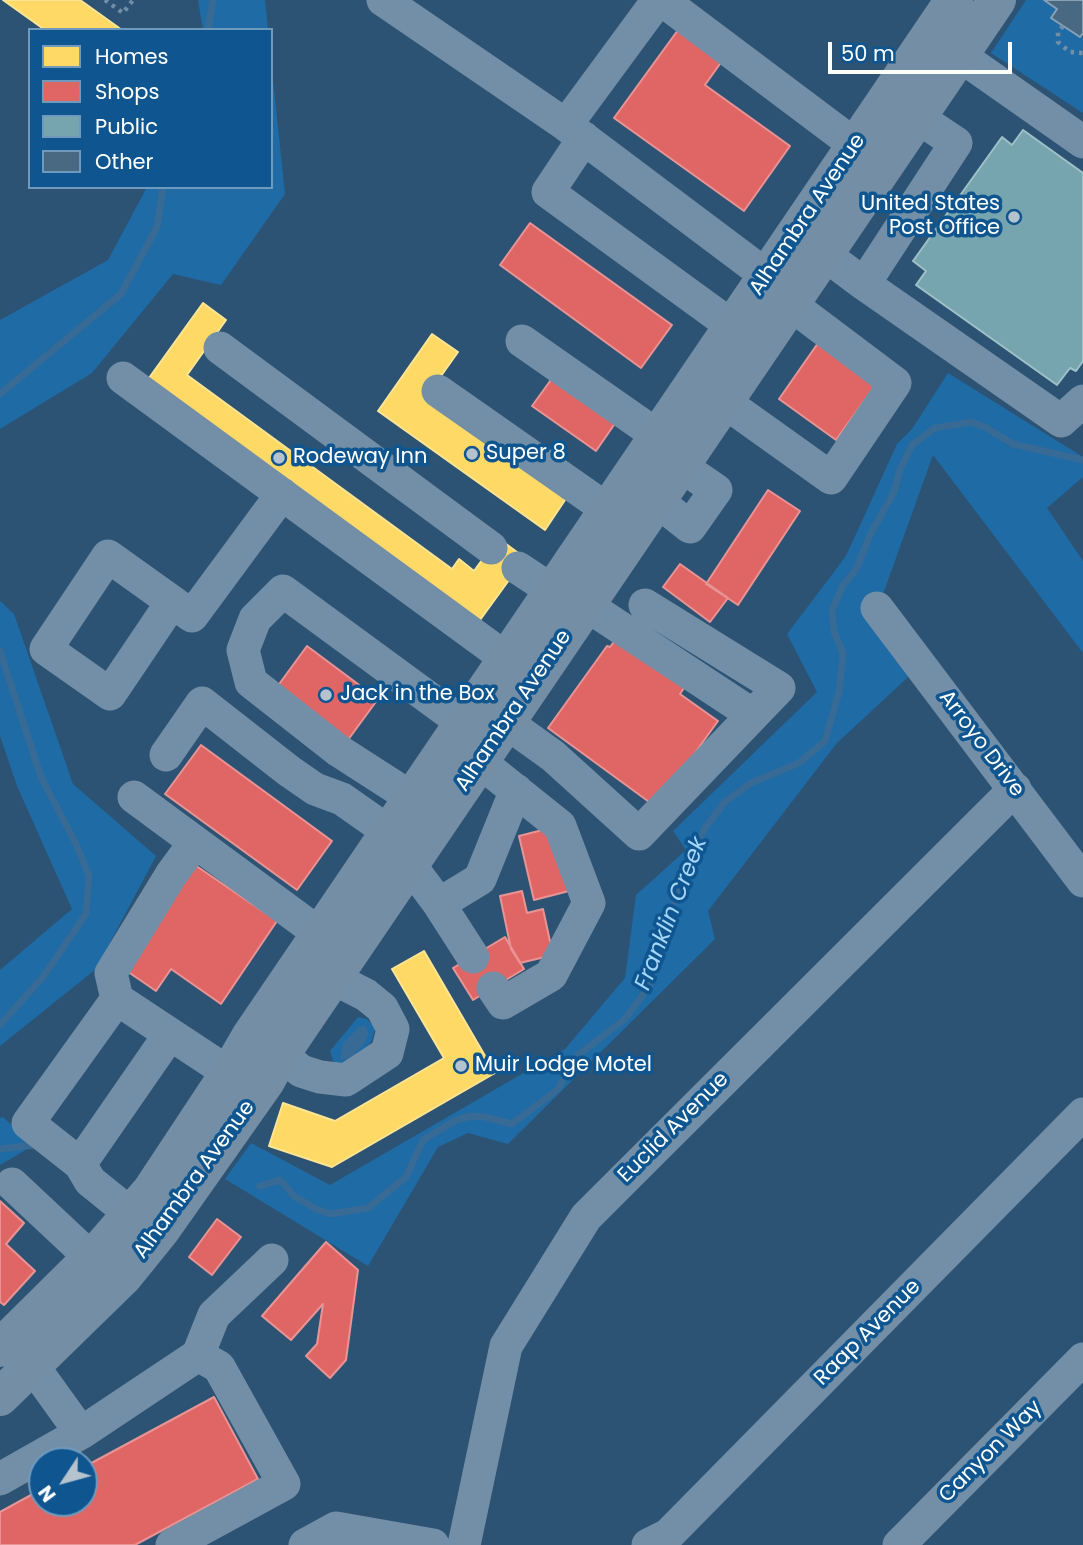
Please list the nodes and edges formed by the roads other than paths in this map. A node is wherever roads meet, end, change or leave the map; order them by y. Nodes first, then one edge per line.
1 (383, 0) edge
2 (660, 0) edge
3 (954, 0) edge
4 (996, 0) edge
5 (959, 55) junction
6 (917, 117) junction
7 (575, 131) junction
8 (1083, 142) edge
9 (855, 145) junction
10 (824, 254) junction
11 (864, 284) junction
12 (779, 290) junction
13 (732, 326) junction
14 (522, 341) dead end
15 (220, 348) dead end
16 (123, 377) dead end
17 (438, 391) dead end
18 (1083, 401) edge
19 (723, 404) junction
20 (658, 436) junction
21 (681, 466) junction
22 (643, 490) junction
23 (282, 494) junction
24 (608, 510) junction
25 (491, 548) dead end
26 (518, 568) dead end
27 (172, 602) dead end
28 (574, 602) junction
29 (645, 605) dead end
30 (877, 608) dead end
31 (506, 659) junction
32 (753, 715) junction
33 (463, 723) junction
34 (506, 723) junction
35 (166, 755) dead end
36 (480, 762) junction
37 (1015, 789) junction
38 (516, 790) junction
39 (134, 797) dead end
40 (412, 798) junction
41 (389, 832) junction
42 (195, 842) junction
43 (410, 865) junction
44 (1083, 881) edge
45 (439, 904) junction
46 (320, 934) junction
47 (473, 957) dead end
48 (333, 978) junction
49 (493, 988) dead end
50 (117, 999) junction
51 (170, 1034) junction
52 (281, 1054) junction
53 (229, 1073) junction
54 (1083, 1114) edge
55 (14, 1121) edge
56 (80, 1164) junction
57 (12, 1184) dead end
58 (132, 1214) junction
59 (91, 1258) junction
60 (272, 1260) dead end
61 (198, 1355) junction
62 (16, 1357) edge
63 (1083, 1359) edge
64 (0, 1397) edge
65 (81, 1433) junction
66 (0, 1479) edge
67 (172, 1545) edge
68 (305, 1545) edge
69 (433, 1545) edge
70 (464, 1545) edge
71 (648, 1545) edge
72 (899, 1545) edge

1 - 7 street
2 - 7 street
2 - 9 street
3 - 9 main road, Alhambra Avenue
4 - 5 main road, Alhambra Avenue
5 - 6 main road, Alhambra Avenue
5 - 8 street
6 - 10 main road, Alhambra Avenue
6 - 11 street
7 - 12 street
7 - 13 street
9 - 12 main road, Alhambra Avenue
10 - 11 street
10 - 12 main road, Alhambra Avenue
11 - 18 street
12 - 13 main road, Alhambra Avenue
12 - 19 main road, Alhambra Avenue
12 - 19 street
13 - 20 main road, Alhambra Avenue
14 - 20 street
15 - 25 street
16 - 23 street
17 - 24 street
19 - 21 main road, Alhambra Avenue
20 - 21 street
20 - 22 main road, Alhambra Avenue
21 - 22 main road, Alhambra Avenue
22 - 24 main road, Alhambra Avenue
22 - 28 main road, Alhambra Avenue
23 - 27 street
23 - 31 street
24 - 28 main road, Alhambra Avenue
26 - 28 street
28 - 31 main road, Alhambra Avenue
28 - 32 street
28 - 34 main road, Alhambra Avenue
29 - 32 street
30 - 37 street, Arroyo Drive
31 - 33 main road, Alhambra Avenue
32 - 34 street
33 - 40 main road, Alhambra Avenue
33 - 40 street
34 - 36 main road, Alhambra Avenue
35 - 41 street
36 - 38 street
36 - 43 main road, Alhambra Avenue
37 - 44 street, Arroyo Drive
37 - 70 street, Euclid Avenue
38 - 45 street
38 - 49 street
39 - 42 street
40 - 41 main road, Alhambra Avenue
41 - 46 main road, Alhambra Avenue
42 - 46 street
42 - 50 street
43 - 45 street
43 - 48 main road, Alhambra Avenue
45 - 47 street
46 - 53 main road, Alhambra Avenue
48 - 52 main road, Alhambra Avenue
48 - 52 street
50 - 51 street
50 - 55 street
51 - 53 street
51 - 56 street
52 - 62 main road, Alhambra Avenue
53 - 58 main road, Alhambra Avenue
54 - 71 street, Raap Avenue
55 - 56 street
56 - 58 street
57 - 59 street
58 - 59 main road, Alhambra Avenue
59 - 62 main road, Alhambra Avenue
60 - 61 street
61 - 65 street
61 - 67 street
62 - 64 main road, Alhambra Avenue
62 - 65 street
63 - 72 street, Canyon Way
65 - 66 street
68 - 69 street

